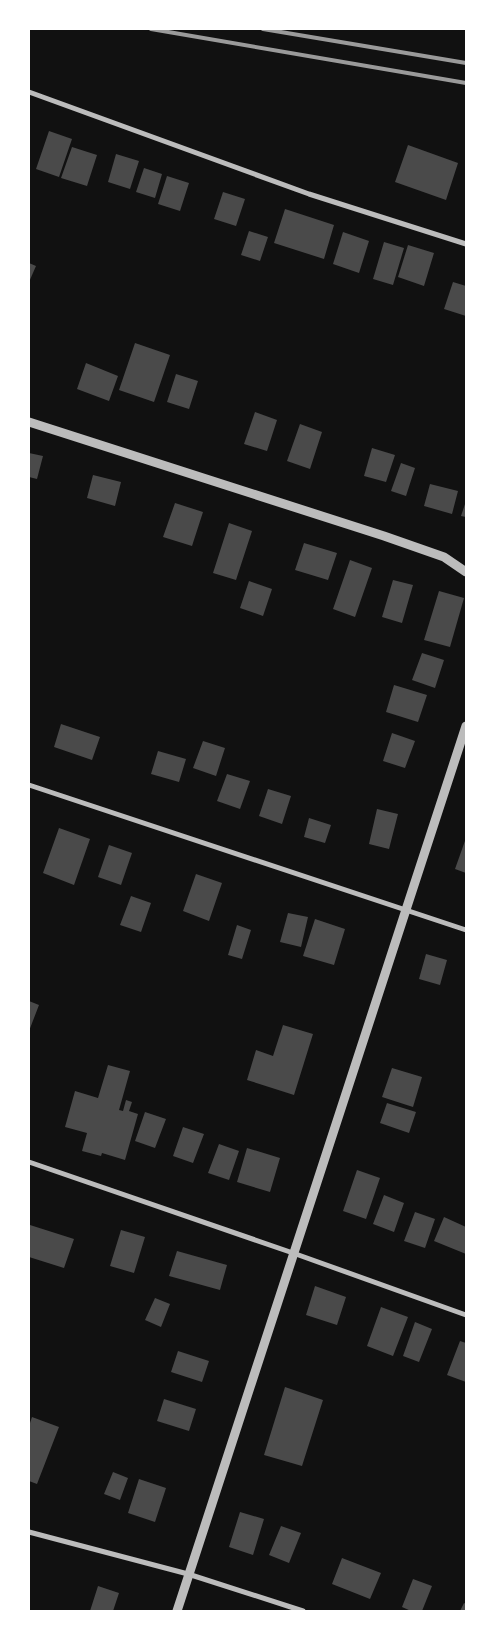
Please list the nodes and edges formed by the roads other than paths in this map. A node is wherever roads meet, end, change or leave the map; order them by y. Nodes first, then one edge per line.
1 (30, 93) edge
2 (29, 99) edge
3 (466, 244) edge
4 (29, 422) edge
5 (466, 572) edge
6 (466, 726) edge
7 (29, 784) edge
8 (406, 910) junction
9 (466, 930) edge
10 (29, 1162) edge
11 (293, 1253) junction
12 (466, 1315) edge
13 (29, 1532) edge
14 (188, 1574) junction
15 (177, 1611) edge
16 (303, 1611) edge

1 - 2 street
1 - 3 street
4 - 5 street
6 - 8 street
7 - 8 street
8 - 9 street
8 - 11 street
10 - 11 street
11 - 12 street
11 - 14 street
13 - 14 street
14 - 15 street
14 - 16 street

